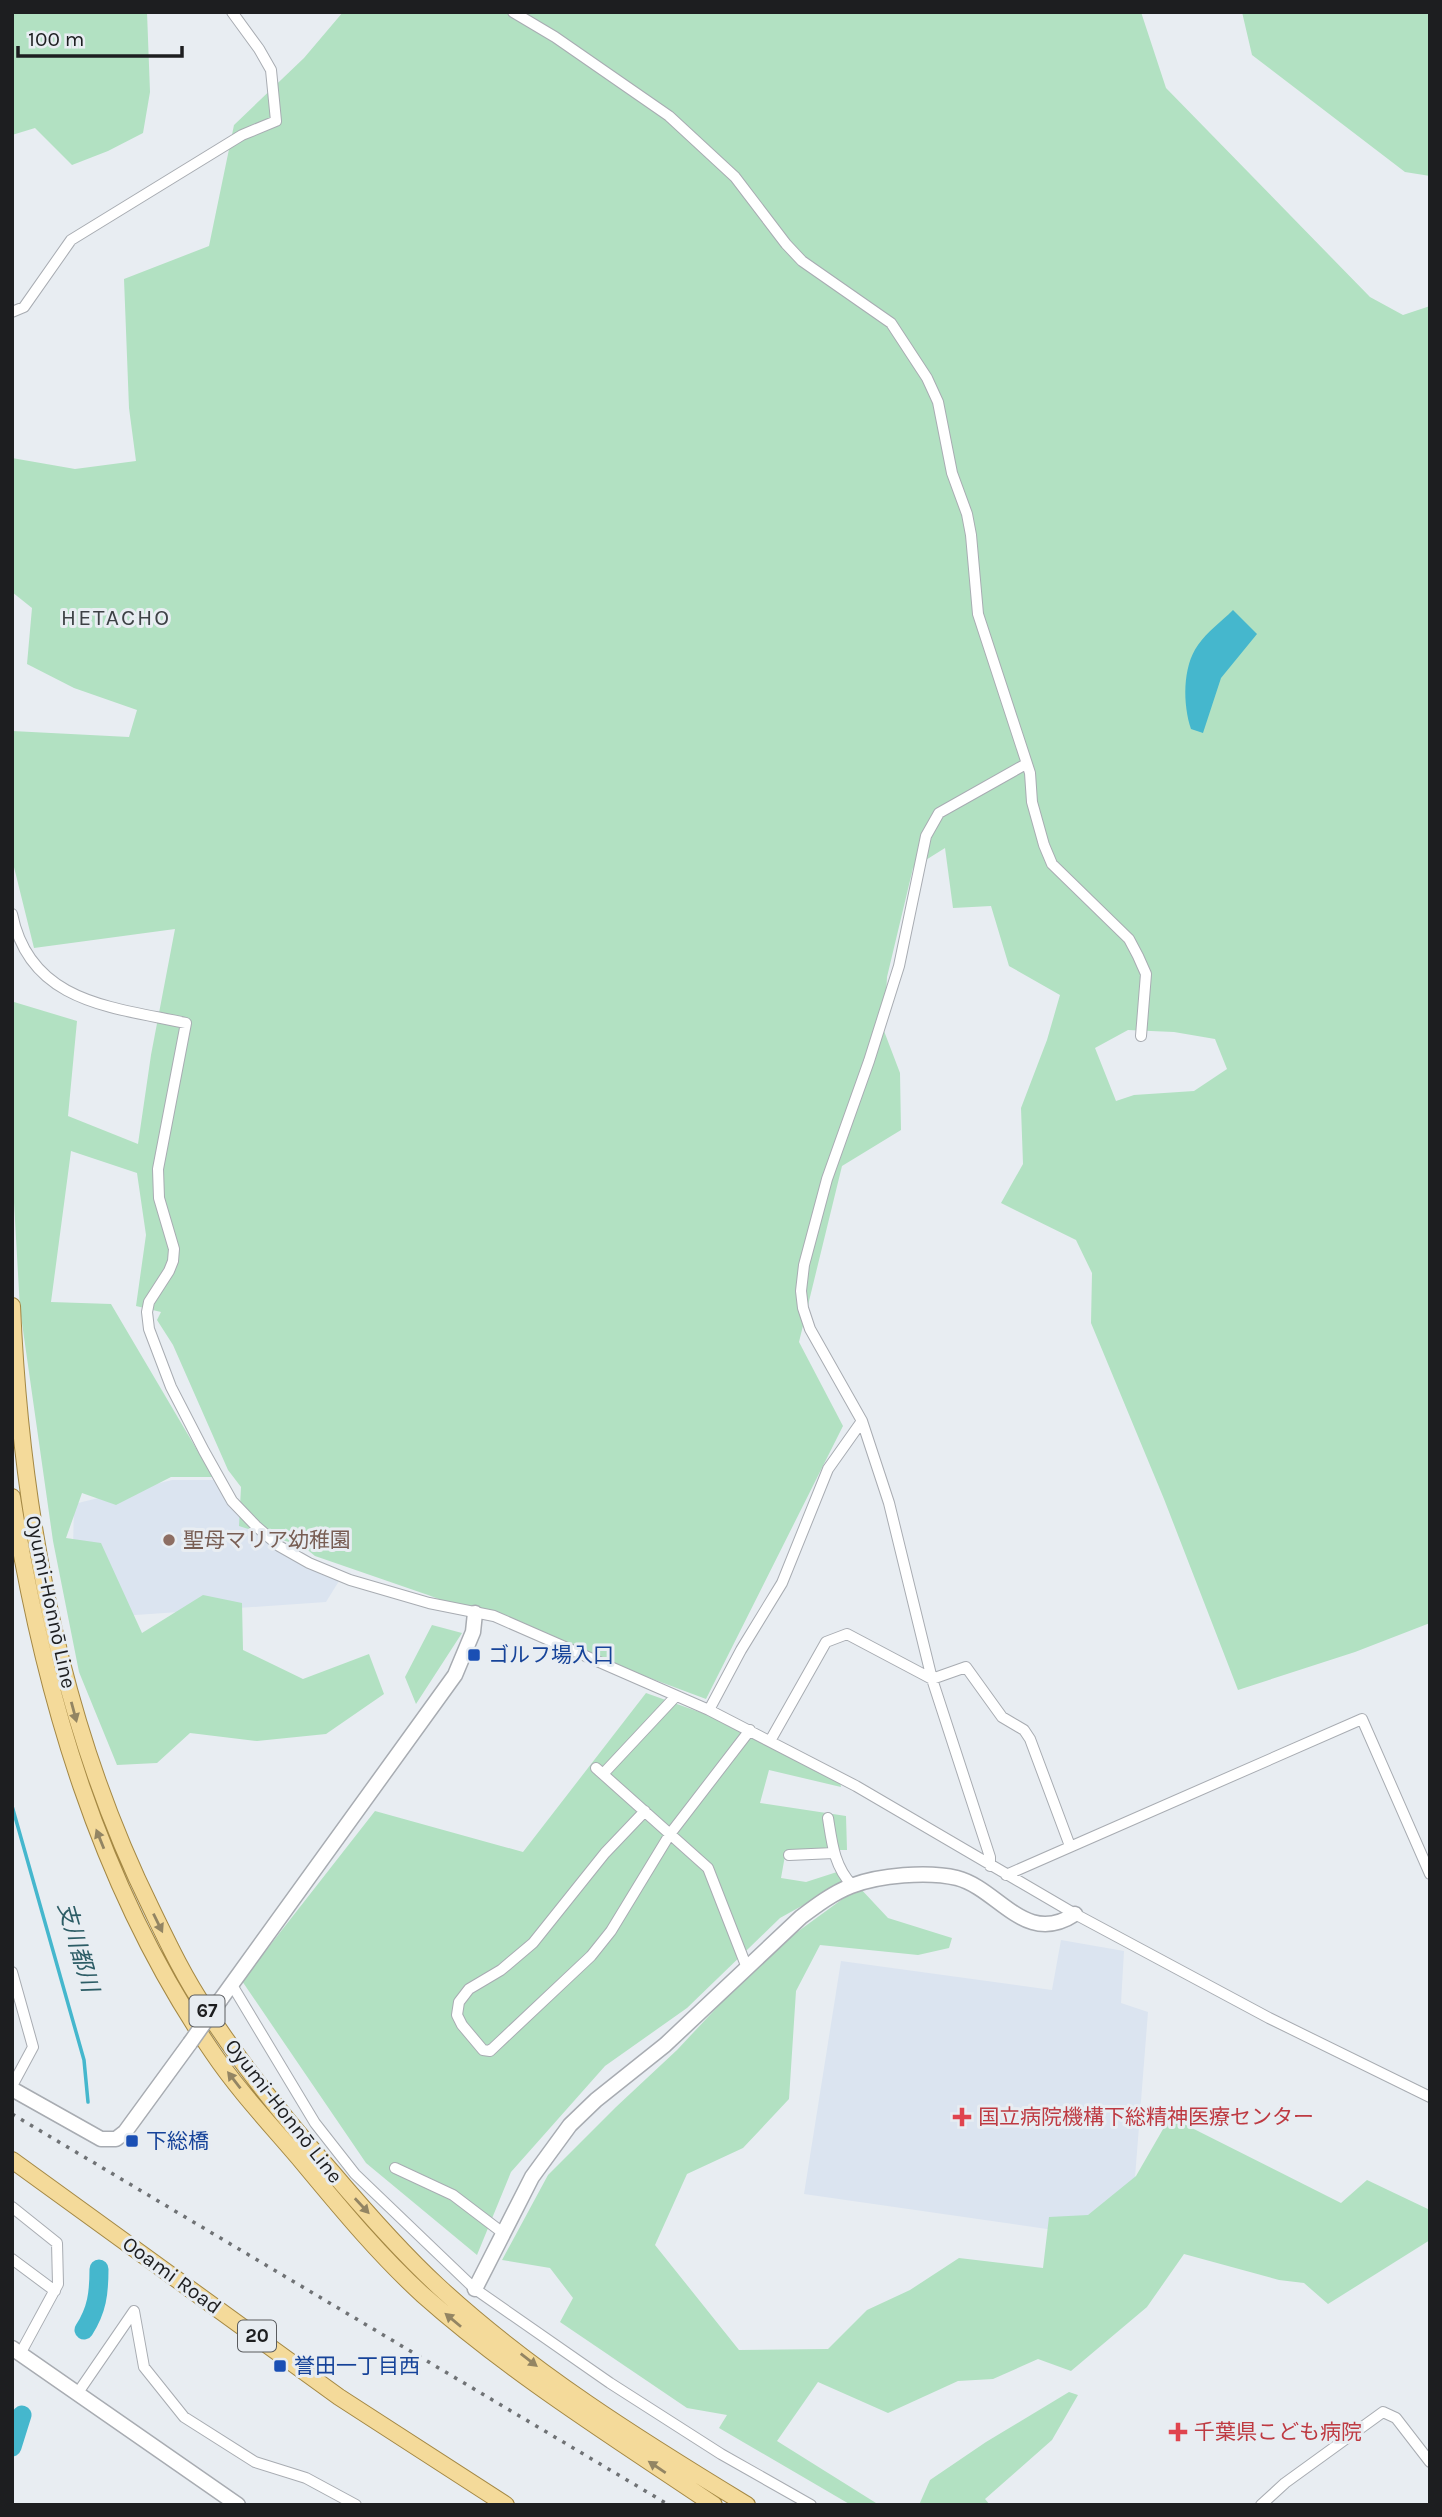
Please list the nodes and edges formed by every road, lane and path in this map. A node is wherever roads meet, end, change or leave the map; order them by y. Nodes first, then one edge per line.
1 (232, 12) edge
2 (513, 12) edge
3 (12, 312) edge
4 (1027, 764) junction
5 (12, 914) edge
6 (1141, 1036) dead end
7 (12, 1306) edge
8 (862, 1421) junction
9 (12, 1497) edge
10 (475, 1613) junction
11 (932, 1679) junction
12 (676, 1696) junction
13 (709, 1710) junction
14 (750, 1730) junction
15 (770, 1741) junction
16 (645, 1811) junction
17 (828, 1818) dead end
18 (670, 1833) junction
19 (1070, 1846) junction
20 (834, 1853) junction
21 (789, 1855) dead end
22 (990, 1866) junction
23 (1430, 1874) edge
24 (1006, 1875) junction
25 (852, 1885) junction
26 (1075, 1914) junction
27 (747, 1968) junction
28 (12, 1972) edge
29 (232, 1985) junction
30 (16, 2002) edge
31 (12, 2087) edge
32 (1430, 2097) edge
33 (12, 2161) edge
34 (395, 2168) dead end
35 (12, 2207) edge
36 (503, 2233) junction
37 (12, 2259) edge
38 (475, 2289) junction
39 (54, 2291) junction
40 (16, 2351) edge
41 (77, 2394) junction
42 (1430, 2462) edge
43 (238, 2505) edge
44 (356, 2505) edge
45 (506, 2505) edge
46 (714, 2505) edge
47 (747, 2505) edge
48 (811, 2505) edge
49 (1261, 2505) edge

1 - 3 street
2 - 4 street
4 - 6 street
4 - 8 street
5 - 10 street
7 -> 47 main road, Oyumi-Honnō Line / 67
8 - 11 street
8 - 13 street
46 -> 9 main road, Oyumi-Honnō Line / 67
10 - 12 street
10 - 29 street
11 - 15 street
11 - 19 street
11 - 22 street
12 - 13 street
12 - 16 street
13 - 14 street
14 - 15 street
14 - 18 street
15 - 22 street
16 - 18 street
16 - 18 street
17 - 20 street
18 - 27 street
19 - 23 street
19 - 24 street
20 - 21 street
20 - 25 street
22 - 24 street
24 - 26 street
25 - 26 street
25 - 27 street
26 - 32 street
27 - 36 street
28 - 30 street
29 - 31 street, bridge
29 - 38 street
30 - 31 street
33 - 45 main road, Ooami Road / 20
34 - 36 street
35 - 39 street
36 - 38 street
37 - 39 street
38 - 48 street
39 - 40 street
40 - 41 street
41 - 43 street
41 - 44 street
42 - 49 street

